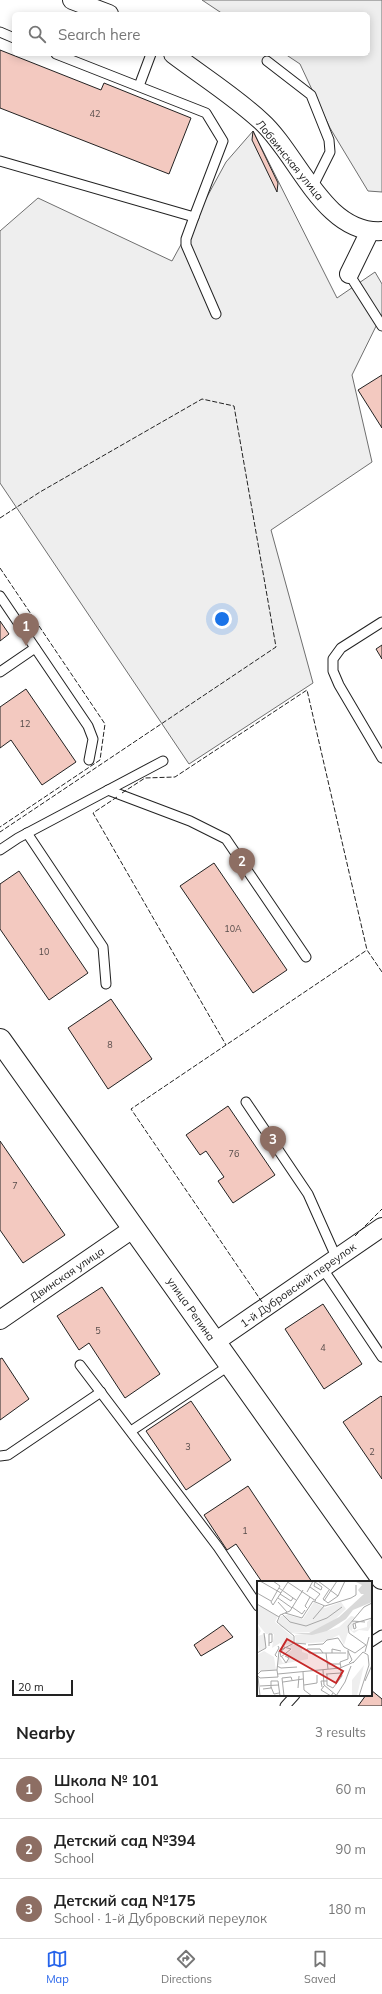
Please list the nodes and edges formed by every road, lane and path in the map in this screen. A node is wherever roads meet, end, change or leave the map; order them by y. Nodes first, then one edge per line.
1 (72, 0) edge
2 (104, 12) edge
3 (0, 32) edge
4 (12, 37) edge
5 (61, 56) edge
6 (150, 56) edge
7 (177, 56) edge
8 (267, 61) dead end
9 (139, 86) junction
10 (0, 161) edge
11 (313, 186) junction
12 (194, 217) junction
13 (376, 231) edge
14 (349, 274) joint
15 (216, 314) dead end
16 (382, 326) edge
17 (0, 596) edge
18 (382, 622) edge
19 (35, 648) junction
20 (0, 672) edge
21 (382, 758) edge
22 (89, 760) dead end
23 (163, 761) dead end
24 (108, 790) junction
25 (26, 833) junction
26 (0, 850) edge
27 (306, 957) dead end
28 (106, 984) dead end
29 (0, 1040) edge
30 (246, 1102) dead end
31 (382, 1227) edge
32 (134, 1228) junction
33 (337, 1259) junction
34 (323, 1269) junction
35 (0, 1320) edge
36 (215, 1342) junction
37 (382, 1357) edge
38 (80, 1365) dead end
39 (230, 1365) junction
40 (101, 1392) junction
41 (131, 1432) junction
42 (0, 1456) edge
43 (382, 1578) edge
44 (257, 1605) edge
45 (382, 1635) edge
46 (372, 1641) edge
47 (294, 1696) edge
48 (285, 1706) edge

1 - 2 street
3 - 4 lane
5 - 9 lane
6 - 9 lane
7 - 11 street, Лобвинская улица
8 - 11 lane
9 - 12 lane
10 - 12 lane
11 - 13 street, Лобвинская улица
12 - 15 lane
13 - 14 street
14 - 16 lane
17 - 19 lane
18 - 21 lane
19 - 20 lane
19 - 22 lane
23 - 24 lane
24 - 25 lane
24 - 27 lane
25 - 26 lane
25 - 28 lane
29 - 32 main road, улица Репина
30 - 33 lane
31 - 33 street, 1-й Дубровский переулок
32 - 35 street, Двинская улица
32 - 36 main road, улица Репина
33 - 34 street, 1-й Дубровский переулок
34 - 36 street, 1-й Дубровский переулок
34 - 37 lane
36 - 39 main road, улица Репина
38 - 40 lane
39 - 41 lane
39 - 43 main road, улица Репина
40 - 41 lane
40 - 42 lane
41 - 44 lane
45 - 46 lane
47 - 48 lane

